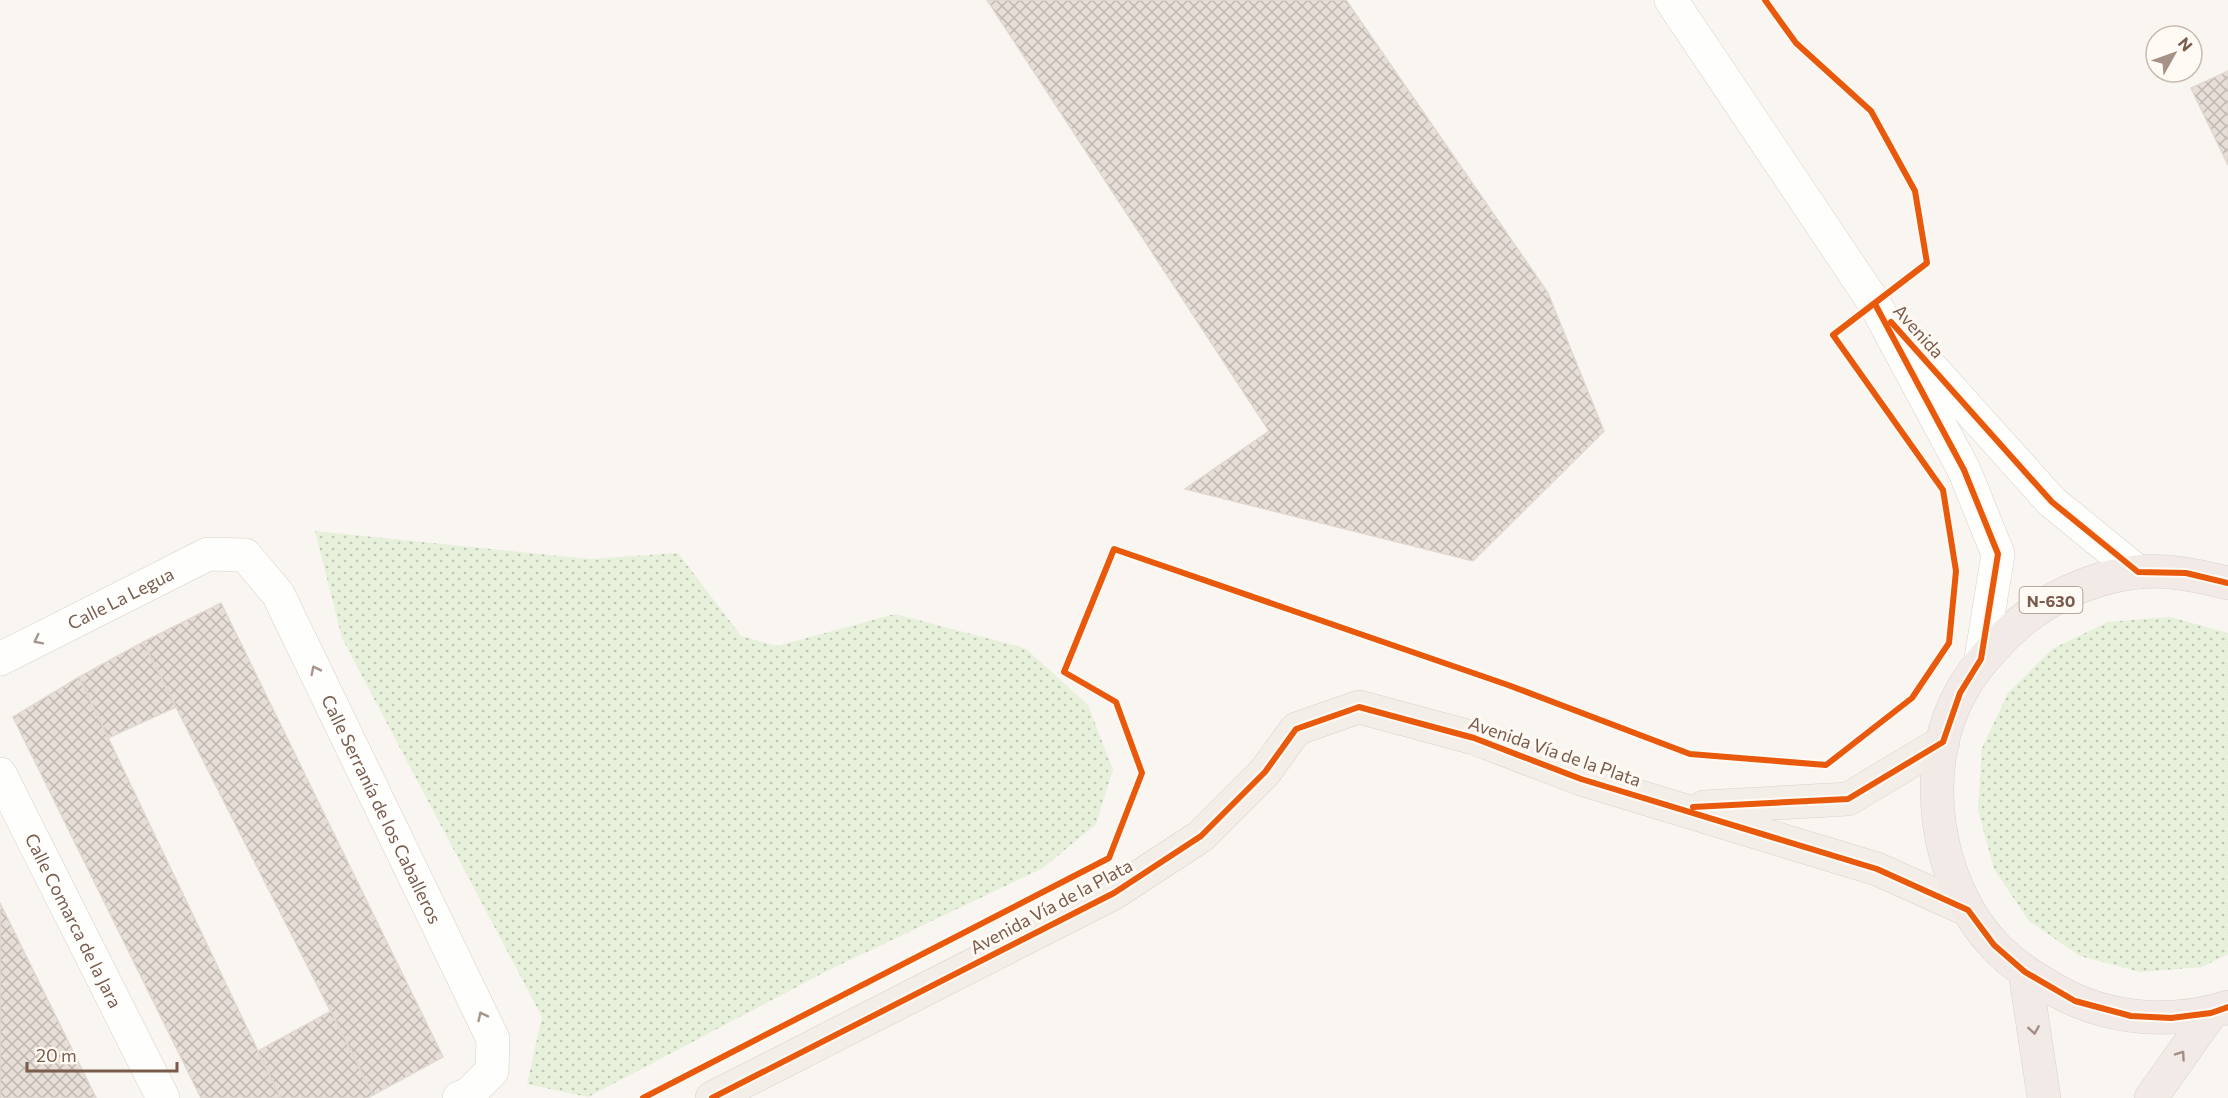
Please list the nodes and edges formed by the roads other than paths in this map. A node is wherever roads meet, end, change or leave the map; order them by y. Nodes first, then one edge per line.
1 (1671, 0) edge
2 (1875, 304) junction
3 (244, 555) joint
4 (2138, 572) junction
5 (2228, 583) edge
6 (0, 659) edge
7 (1982, 659) junction
8 (1943, 741) junction
9 (0, 774) edge
10 (1682, 808) junction
11 (1968, 910) junction
12 (2025, 972) junction
13 (2219, 1010) edge
14 (729, 1094) edge
15 (163, 1098) edge
16 (459, 1098) edge
17 (2044, 1098) edge
18 (2151, 1098) edge

1 - 2 street, Avenida
2 - 4 street, Avenida
2 - 7 street, Avenida
3 -> 6 street, Calle La Legua
16 -> 3 street, Calle Serranía de los Caballeros
4 - 5 highway, N-630
4 - 7 highway, N-630
7 - 8 highway, N-630
8 - 10 main road, Avenida Vía de la Plata
8 - 11 highway, N-630
9 - 15 street, Calle Comarca de la Jara
10 - 11 main road, Avenida Vía de la Plata
10 - 14 main road, Avenida Vía de la Plata
11 - 12 highway, N-630
12 - 13 highway, N-630
12 -> 17 highway
18 -> 13 highway, N-630

